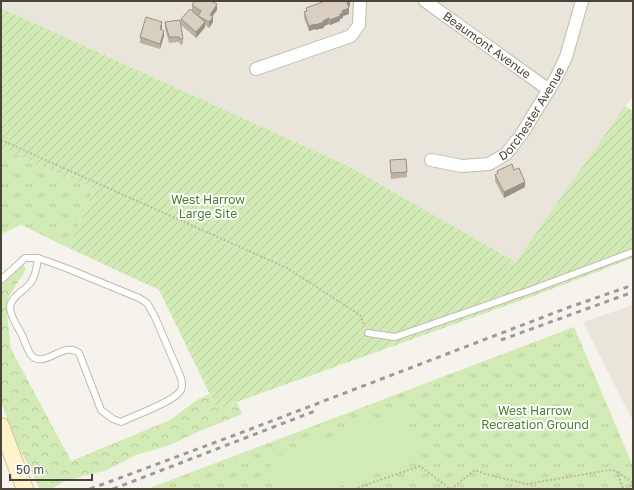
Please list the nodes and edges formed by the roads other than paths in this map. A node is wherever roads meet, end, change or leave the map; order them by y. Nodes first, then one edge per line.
1 (360, 1) edge
2 (425, 1) edge
3 (582, 1) edge
4 (256, 69) dead end
5 (549, 90) junction
6 (431, 160) dead end
7 (633, 252) edge
8 (38, 258) junction
9 (1, 280) edge
10 (368, 332) road end
11 (1, 426) edge
12 (24, 489) edge

1 - 4 street
2 - 5 street, Beaumont Avenue
3 - 5 street, Dorchester Avenue
5 - 6 street, Dorchester Avenue
7 - 10 lane
8 - 8 lane
8 - 9 lane
11 - 12 street

